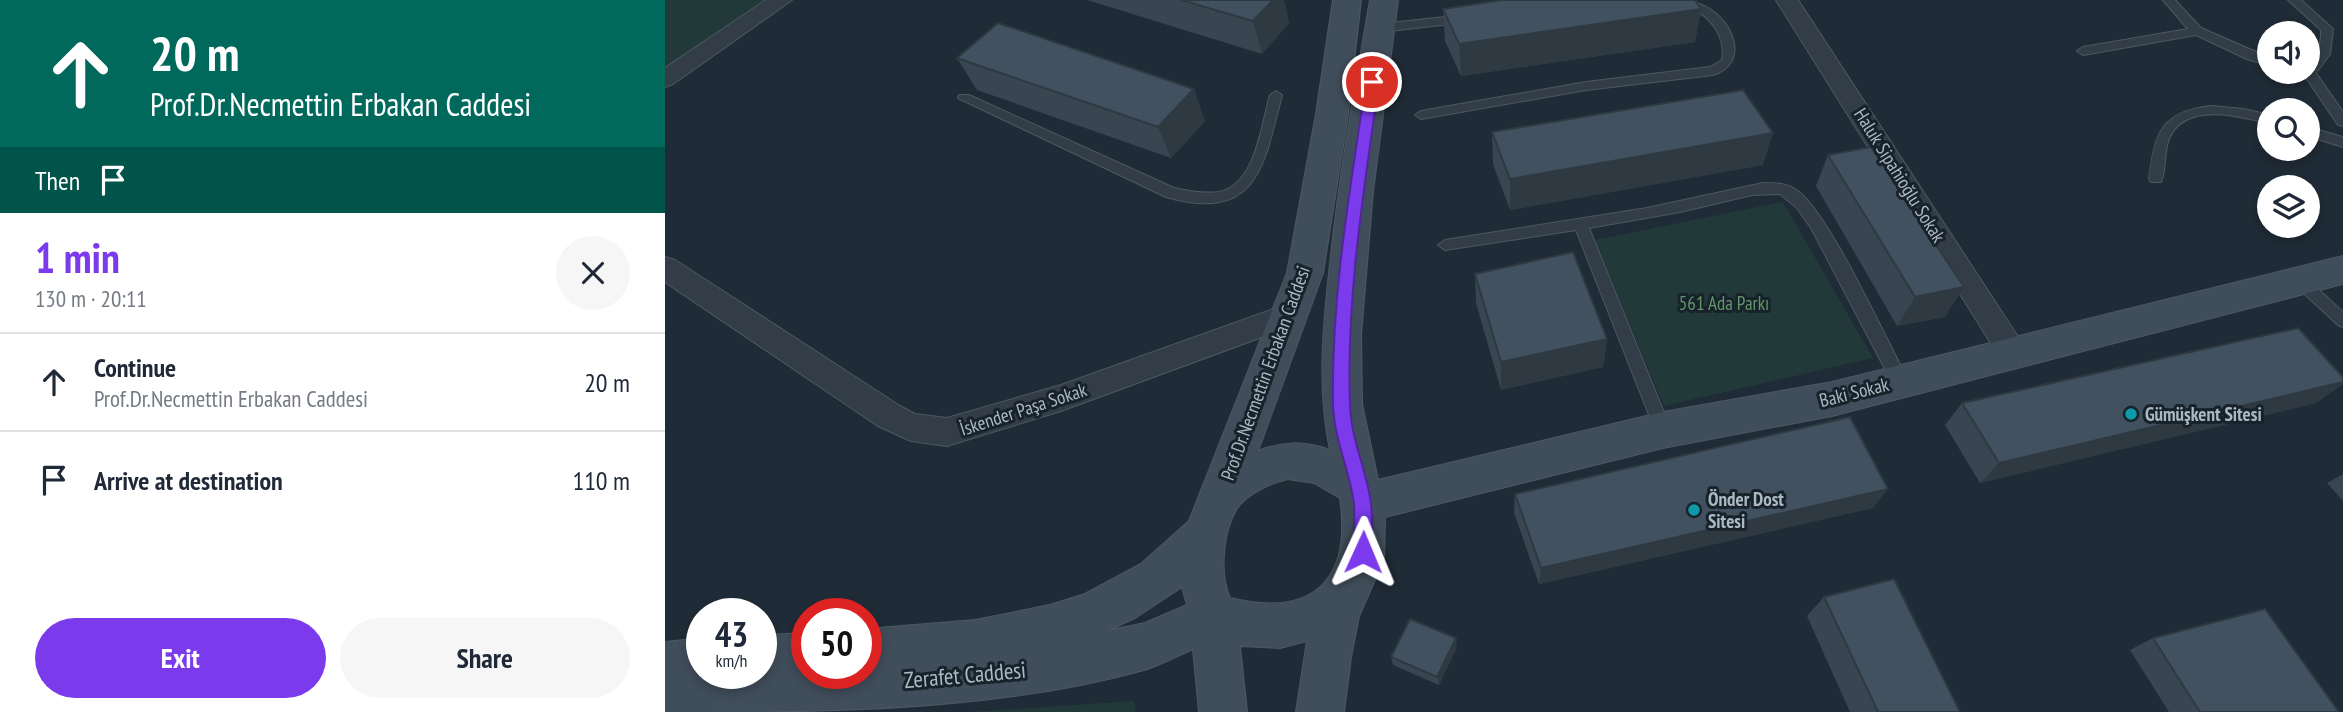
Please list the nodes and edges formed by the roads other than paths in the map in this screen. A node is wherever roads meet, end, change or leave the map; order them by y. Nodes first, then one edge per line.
1 (781, 0) edge
2 (1347, 0) edge
3 (1671, 0) edge
4 (1787, 0) edge
5 (2169, 0) edge
6 (2294, 0) edge
7 (1382, 14) edge
8 (1479, 17) edge
9 (2318, 21) edge
10 (2320, 23) edge
11 (2197, 31) junction
12 (2083, 51) dead end
13 (2257, 58) edge
14 (2320, 62) edge
15 (665, 79) edge
16 (2316, 84) edge
17 (1276, 95) dead end
18 (964, 98) dead end
19 (1421, 115) dead end
20 (2257, 116) edge
21 (2343, 122) edge
22 (2320, 135) edge
23 (2343, 142) edge
24 (2156, 179) dead end
25 (1580, 223) junction
26 (1445, 245) dead end
27 (665, 268) edge
28 (2343, 270) edge
29 (2300, 281) junction
30 (1290, 315) junction
31 (2343, 321) edge
32 (2012, 352) junction
33 (1900, 381) junction
34 (1663, 430) junction
35 (1357, 480) junction
36 (1212, 516) junction
37 (1348, 590) junction
38 (1215, 616) junction
39 (882, 652) edge
40 (686, 664) edge
41 (665, 666) edge
42 (665, 697) edge
43 (1223, 712) edge
44 (1320, 712) edge

1 - 15 street
2 - 30 main road, Prof.Dr.Necmettin Erbakan Caddesi
3 - 19 lane
4 - 32 street, Haluk Sipahioğlu Sokak
5 - 11 lane
6 - 9 lane
7 - 8 lane
7 - 35 main road
10 - 14 lane
11 - 12 lane
11 - 13 lane
16 - 21 lane
17 - 18 lane
20 - 24 lane
22 - 23 lane
25 - 26 lane
25 - 33 lane
25 - 34 lane
27 - 30 street, İskender Paşa Sokak
28 - 29 main road, Baki Sokak
29 - 31 lane
29 - 32 main road, Baki Sokak
30 - 36 main road, Prof.Dr.Necmettin Erbakan Caddesi
32 - 33 main road, Baki Sokak
33 - 34 main road, Baki Sokak
34 - 35 main road, Baki Sokak
35 - 36 main road
35 - 37 main road
36 - 38 main road
36 - 39 main road, Zerafet Caddesi
37 - 38 main road
37 - 44 main road
38 - 42 main road, Zerafet Caddesi
38 - 43 main road
40 - 41 main road

